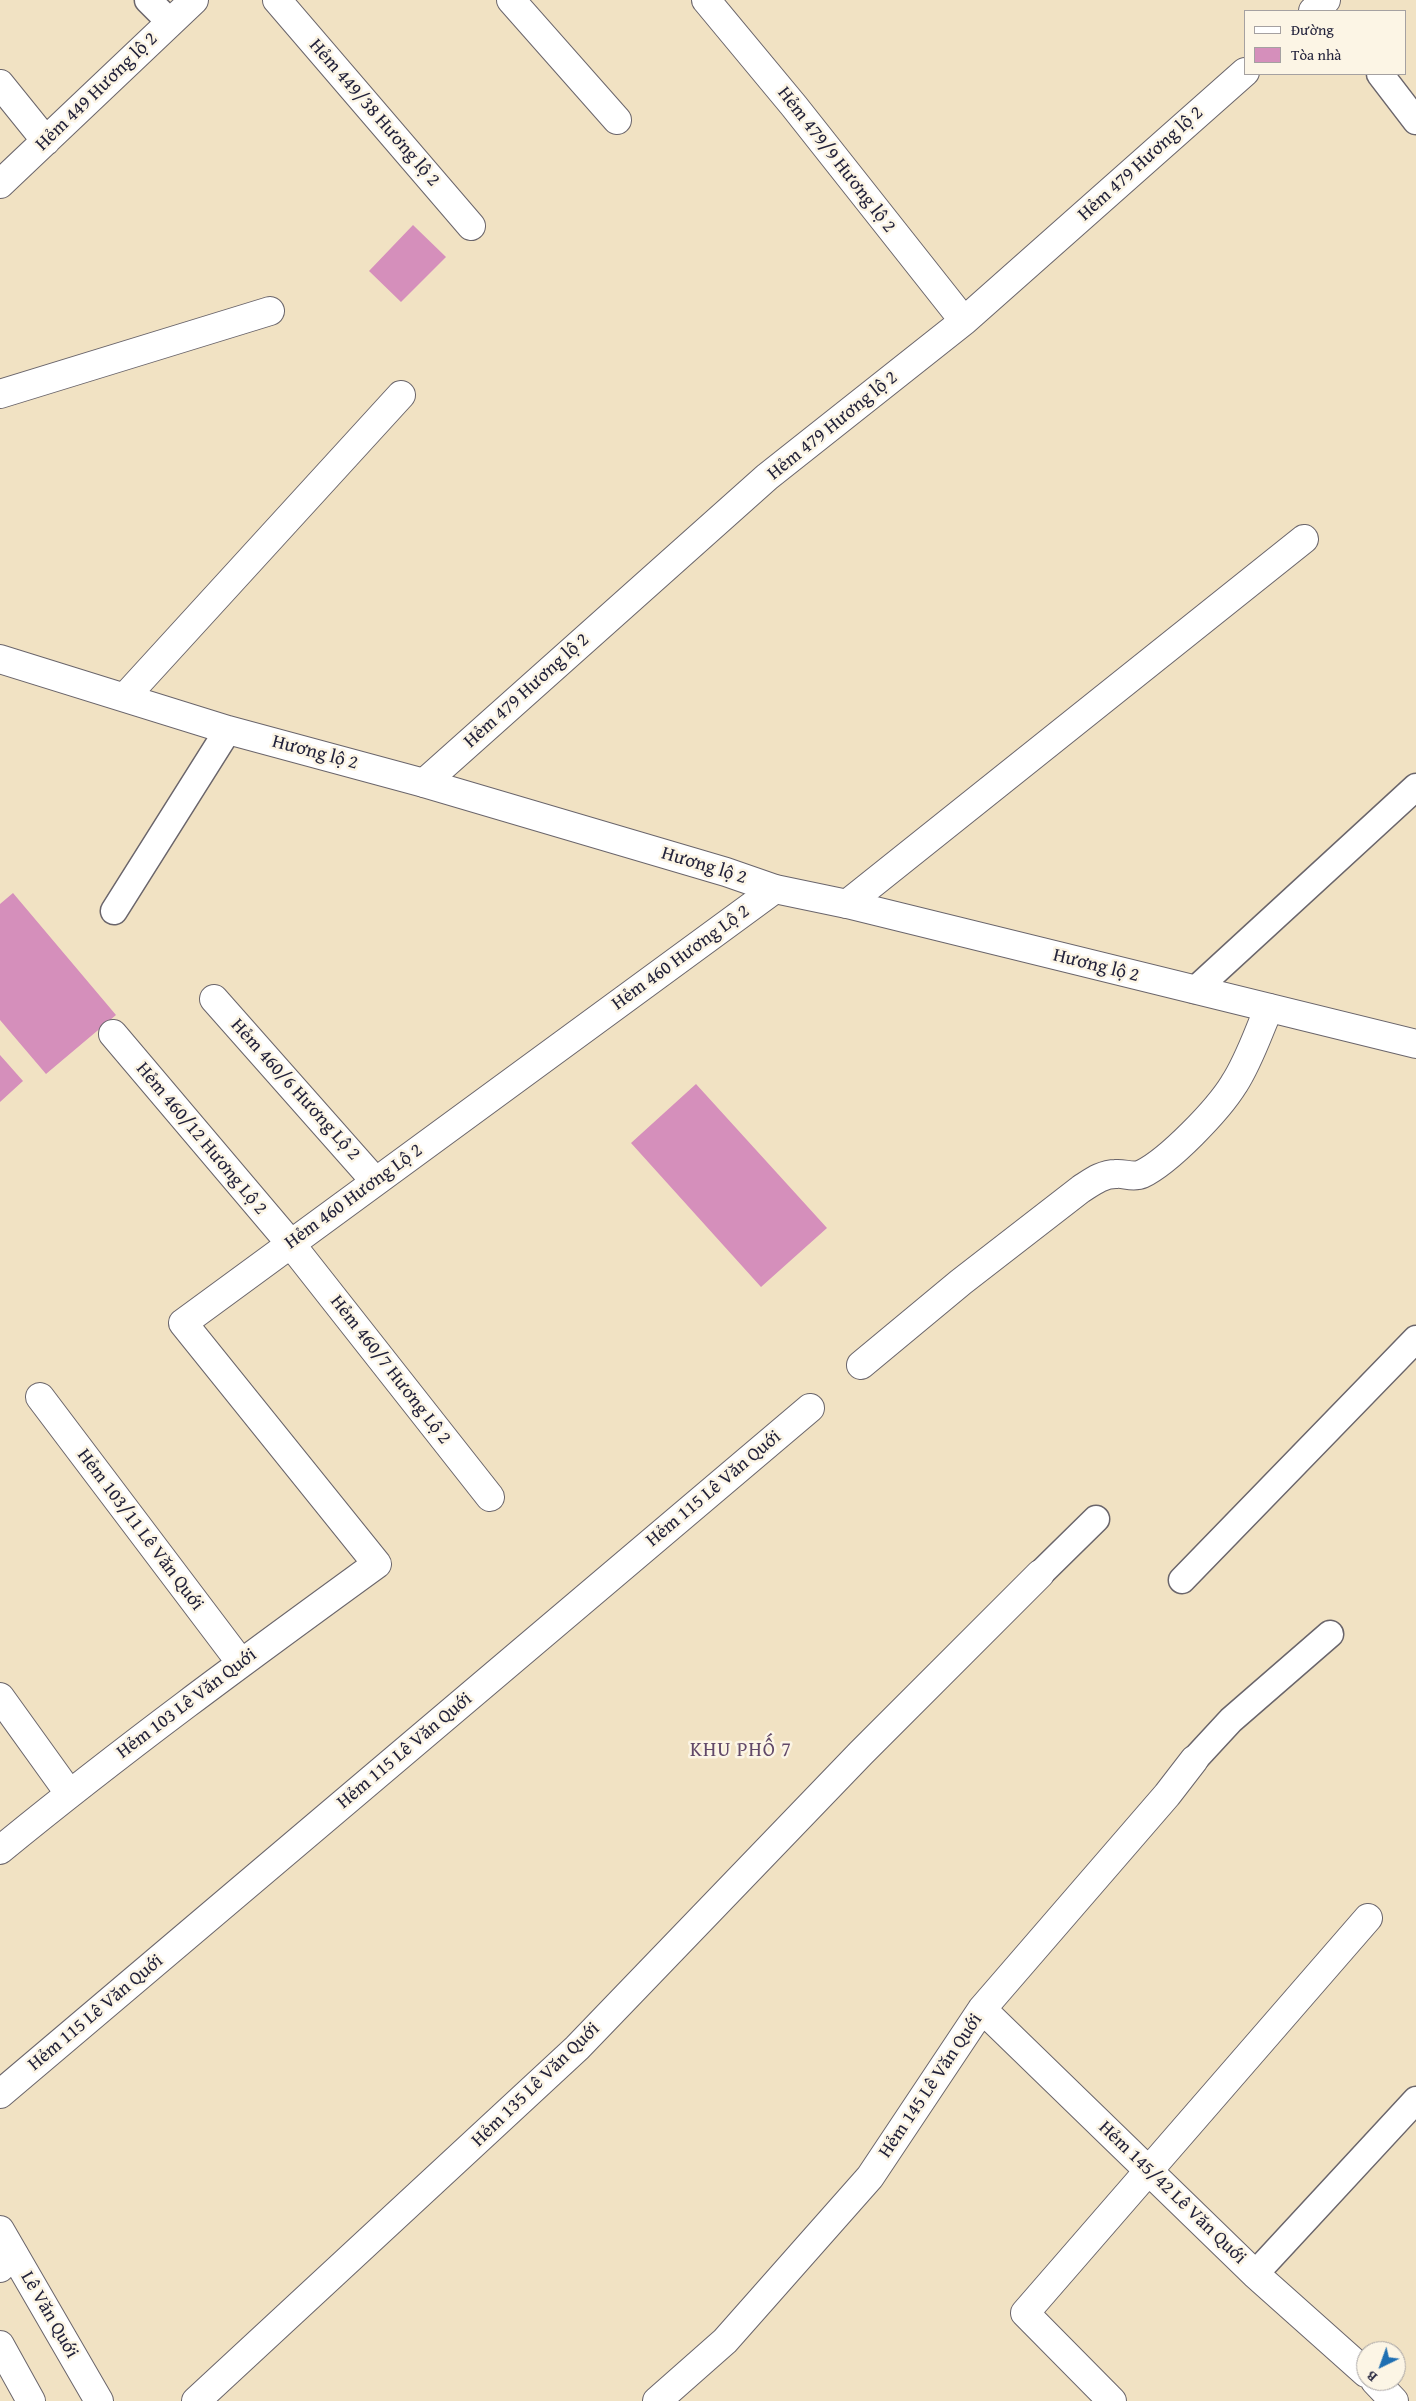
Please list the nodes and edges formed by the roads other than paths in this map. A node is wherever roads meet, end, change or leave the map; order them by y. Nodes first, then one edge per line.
1 (148, 0) edge
2 (194, 0) edge
3 (277, 0) edge
4 (511, 0) edge
5 (706, 0) edge
6 (170, 22) junction
7 (1244, 73) edge
8 (1381, 75) edge
9 (0, 84) edge
10 (617, 120) dead end
11 (1416, 121) edge
12 (46, 141) junction
13 (0, 184) edge
14 (471, 226) dead end
15 (270, 311) dead end
16 (964, 321) junction
17 (0, 394) edge
18 (401, 395) dead end
19 (1304, 538) dead end
20 (0, 659) edge
21 (126, 697) junction
22 (228, 730) junction
23 (424, 783) junction
24 (1416, 787) edge
25 (775, 889) junction
26 (847, 904) junction
27 (114, 911) dead end
28 (1195, 990) junction
29 (214, 999) dead end
30 (1269, 1008) junction
31 (112, 1034) dead end
32 (1416, 1044) edge
33 (375, 1181) junction
34 (290, 1243) junction
35 (1416, 1339) edge
36 (861, 1365) dead end
37 (40, 1398) dead end
38 (810, 1408) dead end
39 (490, 1497) dead end
40 (1096, 1519) dead end
41 (377, 1564) joint
42 (1040, 1574) joint
43 (1182, 1580) dead end
44 (1330, 1634) dead end
45 (241, 1663) junction
46 (0, 1697) edge
47 (1194, 1760) joint
48 (69, 1793) junction
49 (0, 1850) edge
50 (1368, 1918) dead end
51 (982, 2009) junction
52 (0, 2094) edge
53 (1416, 2100) edge
54 (1148, 2171) junction
55 (0, 2230) edge
56 (7, 2261) edge
57 (1255, 2274) junction
58 (0, 2346) edge
59 (1356, 2364) edge
60 (1384, 2391) edge
61 (31, 2401) edge
62 (99, 2401) edge
63 (196, 2401) edge
64 (657, 2401) edge
65 (1112, 2401) edge
66 (1394, 2401) edge

1 - 6 lane
2 - 6 street, Hẻm 449 Hương lộ 2
3 - 14 street, Hẻm 449/38 Hương lộ 2
4 - 10 street
5 - 16 street, Hẻm 479/9 Hương lộ 2
6 - 12 street, Hẻm 449 Hương lộ 2
7 - 16 street, Hẻm 479 Hương lộ 2
8 - 11 lane
9 - 12 street
12 - 13 street, Hẻm 449 Hương lộ 2
15 - 17 street
16 - 23 street, Hẻm 479 Hương lộ 2
18 - 21 street
19 - 26 street
20 - 21 street, Hương lộ 2
21 - 22 street, Hương lộ 2
22 - 23 street, Hương lộ 2
22 - 27 lane
23 - 25 street, Hương lộ 2
24 - 28 lane
25 - 26 street, Hương lộ 2
25 - 33 street, Hẻm 460 Hương Lộ 2
26 - 28 street, Hương lộ 2
28 - 30 street, Hương lộ 2
29 - 33 street, Hẻm 460/6 Hương Lộ 2
30 - 32 street, Hương lộ 2
30 - 36 street
31 - 34 street, Hẻm 460/12 Hương Lộ 2
33 - 34 street, Hẻm 460 Hương Lộ 2
34 - 39 street, Hẻm 460/7 Hương Lộ 2
34 - 41 street, Hẻm 460 Hương Lộ 2
35 - 43 lane
37 - 45 street, Hẻm 103/11 Lê Văn Quới
38 - 52 street, Hẻm 115 Lê Văn Quới
40 - 42 lane
41 - 45 street, Hẻm 103 Lê Văn Quới
42 - 63 street, Hẻm 135 Lê Văn Quới
44 - 47 lane
45 - 48 street, Hẻm 103 Lê Văn Quới
46 - 48 street
47 - 51 street, Hẻm 145 Lê Văn Quới
48 - 49 street, Hẻm 103 Lê Văn Quới
50 - 54 street
51 - 54 street, Hẻm 145/42 Lê Văn Quới
51 - 64 street, Hẻm 145 Lê Văn Quới
53 - 57 lane
54 - 57 street, Hẻm 145/42 Lê Văn Quới
54 - 65 street
55 - 56 street, Lê Văn Quới
56 - 62 street, Lê Văn Quới
57 - 59 street, Hẻm 145/42 Lê Văn Quới
58 - 61 street
60 - 66 street

